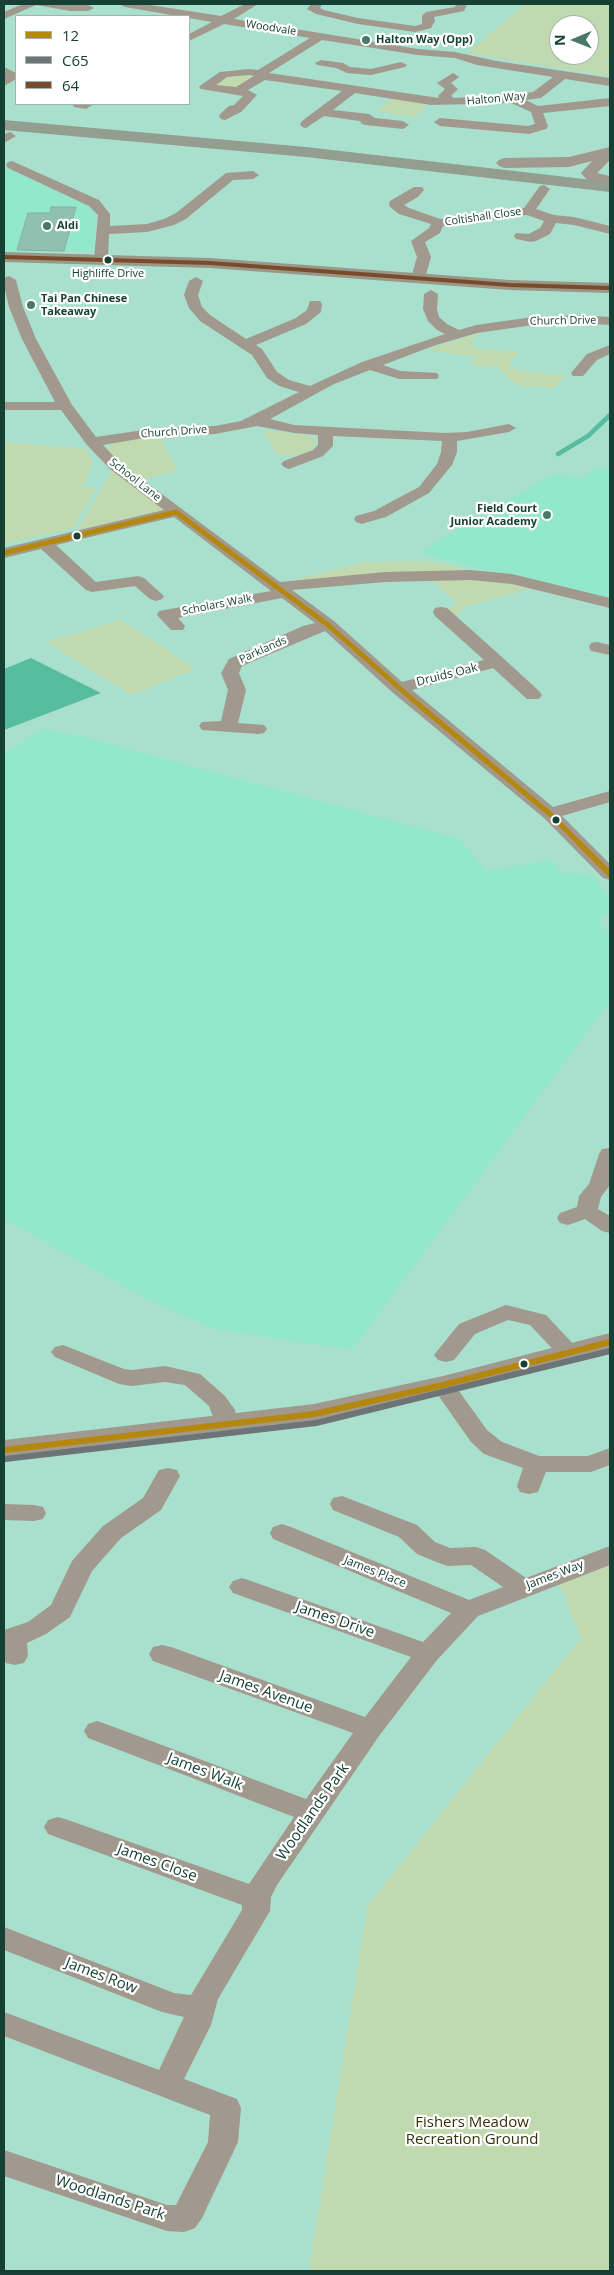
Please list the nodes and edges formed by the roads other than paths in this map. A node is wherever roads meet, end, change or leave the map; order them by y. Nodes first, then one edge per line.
1 (32, 4) edge
2 (41, 4) edge
3 (125, 4) edge
4 (247, 4) edge
5 (317, 4) edge
6 (461, 4) edge
7 (88, 8) dead end
8 (4, 16) edge
9 (222, 20) junction
10 (320, 36) junction
11 (190, 37) edge
12 (321, 62) dead end
13 (15, 63) edge
14 (401, 65) dead end
15 (343, 67) junction
16 (4, 72) edge
17 (262, 75) junction
18 (563, 75) junction
19 (610, 82) edge
20 (317, 83) junction
21 (485, 88) dead end
22 (353, 89) junction
23 (238, 91) junction
24 (513, 99) junction
25 (451, 102) junction
26 (610, 102) edge
27 (536, 110) junction
28 (321, 112) junction
29 (226, 116) dead end
30 (4, 117) edge
31 (440, 122) dead end
32 (306, 124) dead end
33 (404, 125) dead end
34 (6, 134) edge
35 (610, 153) edge
36 (504, 163) junction
37 (12, 165) dead end
38 (45, 166) dead end
39 (26, 171) junction
40 (253, 175) dead end
41 (602, 179) edge
42 (544, 189) dead end
43 (418, 190) dead end
44 (528, 211) junction
45 (552, 220) junction
46 (438, 224) junction
47 (104, 230) junction
48 (610, 230) edge
49 (521, 236) dead end
50 (4, 257) edge
51 (101, 259) junction
52 (418, 278) junction
53 (196, 281) dead end
54 (8, 288) edge
55 (610, 288) edge
56 (431, 294) dead end
57 (315, 304) dead end
58 (610, 321) edge
59 (457, 334) junction
60 (246, 344) junction
61 (610, 349) edge
62 (367, 365) junction
63 (601, 368) dead end
64 (432, 376) dead end
65 (309, 390) junction
66 (4, 406) edge
67 (66, 406) junction
68 (256, 421) junction
69 (509, 428) dead end
70 (325, 432) junction
71 (450, 436) junction
72 (92, 442) junction
73 (289, 464) dead end
74 (176, 512) junction
75 (362, 519) dead end
76 (44, 544) junction
77 (4, 553) edge
78 (281, 590) junction
79 (156, 596) dead end
80 (610, 603) edge
81 (441, 612) dead end
82 (177, 626) dead end
83 (328, 626) junction
84 (497, 662) junction
85 (398, 688) junction
86 (533, 694) dead end
87 (208, 726) dead end
88 (228, 727) junction
89 (258, 728) dead end
90 (610, 796) edge
91 (550, 814) junction
92 (610, 874) edge
93 (610, 1154) edge
94 (610, 1226) edge
95 (610, 1342) edge
96 (63, 1352) dead end
97 (570, 1354) junction
98 (446, 1355) dead end
99 (443, 1384) junction
100 (226, 1424) junction
101 (4, 1450) edge
102 (610, 1456) edge
103 (168, 1476) dead end
104 (342, 1504) dead end
105 (4, 1512) edge
106 (34, 1514) dead end
107 (282, 1533) dead end
108 (610, 1555) edge
109 (242, 1588) dead end
110 (523, 1589) junction
111 (469, 1610) junction
112 (11, 1644) edge
113 (428, 1653) junction
114 (162, 1654) dead end
115 (370, 1729) junction
116 (98, 1731) dead end
117 (313, 1813) junction
118 (58, 1827) dead end
119 (257, 1897) junction
120 (4, 1938) edge
121 (200, 2008) junction
122 (4, 2024) edge
123 (166, 2085) junction
124 (4, 2163) edge

1 - 8 street
2 - 7 street
3 - 9 street, Woodvale
4 - 9 street
5 - 6 street
9 - 10 street, Woodvale
9 - 11 street
10 - 17 street
10 - 18 street, Woodvale
12 - 15 street
13 - 16 street
14 - 15 street
15 - 20 street
17 - 20 street, Halton Way
17 - 23 street
17 - 23 street, Halton Way
18 - 19 street, Woodvale
18 - 24 street, Halton Way
20 - 22 street, Halton Way
21 - 25 street, Halton Way
22 - 25 street, Halton Way
22 - 28 street
23 - 29 street
24 - 25 street, Halton Way
24 - 27 street
26 - 27 street
27 - 31 street
28 - 32 street
28 - 33 street
30 - 36 highway
34 - 41 highway
35 - 36 street
35 - 41 street
36 - 41 highway
37 - 39 street
38 - 39 street
39 - 47 street
40 - 47 street
42 - 44 street, Coltishall Close
43 - 46 street
44 - 45 street, Coltishall Close
44 - 46 street, Coltishall Close
45 - 48 street, Coltishall Close
45 - 49 street, Coltishall Close
46 - 52 street
47 - 51 street
50 - 51 main road
51 - 52 main road
52 - 55 main road
53 - 60 street
54 - 67 street, School Lane
56 - 59 street
57 - 60 street
58 - 59 street, Church Drive
59 - 62 street, Church Drive
60 - 65 street
61 - 63 street
62 - 64 street
62 - 65 street, Church Drive
65 - 68 street, Church Drive
66 - 67 street
67 - 72 street, School Lane
68 - 70 street, Church Drive
68 - 72 street, Church Drive
69 - 71 street, Church Drive
70 - 71 street, Church Drive
70 - 73 street
71 - 75 street
72 - 74 street, School Lane
74 - 76 street
74 - 78 street, School Lane
76 - 77 street
76 - 79 street
78 - 80 street
78 - 82 street, Scholars Walk
78 - 83 street, School Lane
81 - 84 street, Druids Oak
83 - 85 street, School Lane
83 - 88 street, Parklands
84 - 85 street, Druids Oak
84 - 86 street, Druids Oak
85 - 91 street, School Lane
87 - 88 street
88 - 89 street
90 - 91 street
91 - 92 street, School Lane
93 - 94 street
95 - 97 street
96 - 100 street
97 - 98 street
97 - 99 street
99 - 100 street
99 - 102 street
100 - 101 street
103 - 112 street
104 - 110 street, James Way
105 - 106 street
107 - 111 street, James Place
108 - 110 street, James Way
109 - 113 street, James Drive
110 - 111 street, Woodlands Park
111 - 113 street, Woodlands Park
113 - 115 street, Woodlands Park
114 - 115 street, James Avenue
115 - 117 street, Woodlands Park
116 - 117 street, James Walk
117 - 119 street, Woodlands Park
118 - 119 street, James Close
119 - 121 street, Woodlands Park
120 - 121 street, James Row
121 - 123 street, Woodlands Park
122 - 123 street, Woodlands Park
123 - 124 street, Woodlands Park

